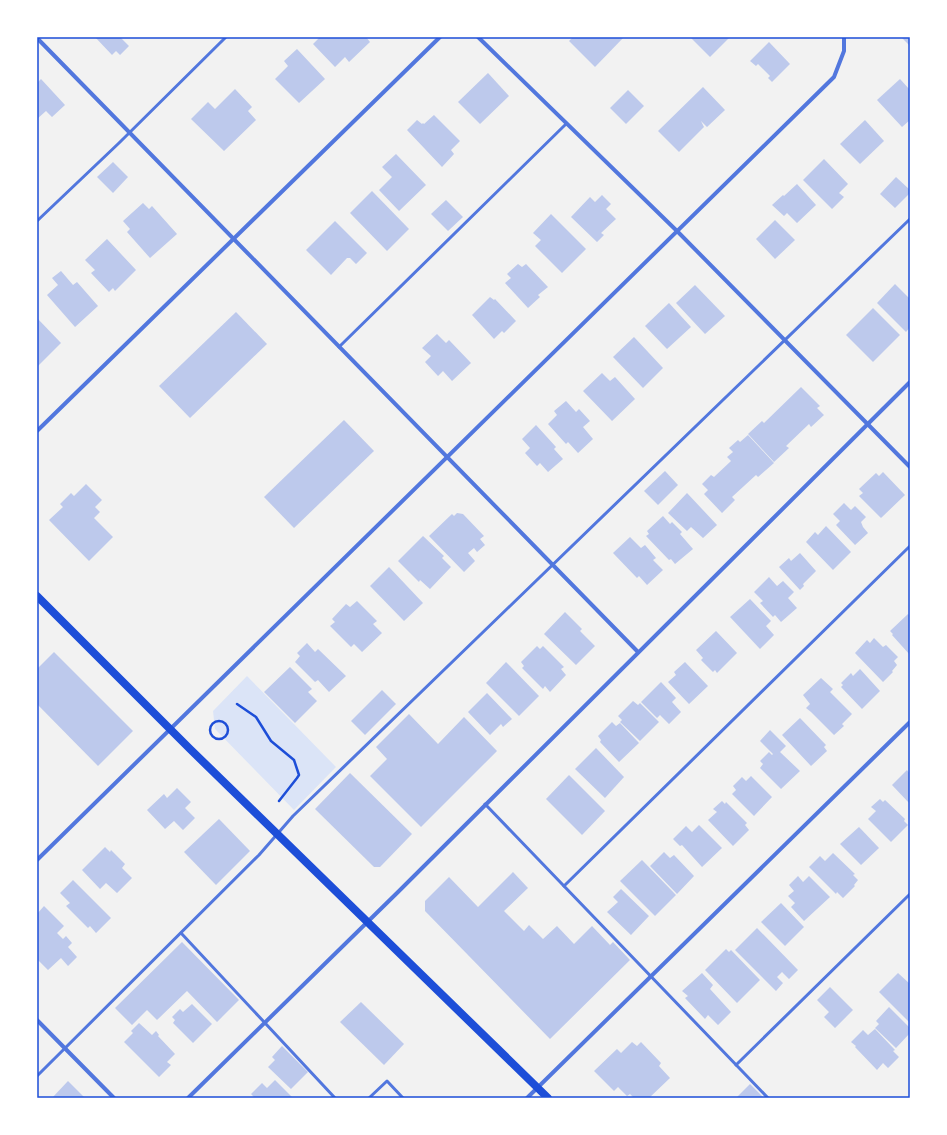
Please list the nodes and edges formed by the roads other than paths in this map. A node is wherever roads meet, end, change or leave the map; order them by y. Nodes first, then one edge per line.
1 (226, 37) edge
2 (440, 37) edge
3 (478, 37) edge
4 (844, 37) edge
5 (37, 38) edge
6 (566, 124) junction
7 (129, 132) junction
8 (910, 219) edge
9 (37, 221) edge
10 (678, 232) junction
11 (233, 238) junction
12 (785, 340) junction
13 (339, 347) junction
14 (910, 382) edge
15 (868, 424) junction
16 (37, 431) edge
17 (448, 457) junction
18 (910, 467) edge
19 (910, 546) edge
20 (552, 565) junction
21 (37, 596) edge
22 (638, 652) junction
23 (910, 722) edge
24 (170, 730) junction
25 (486, 804) junction
26 (278, 835) junction
27 (37, 860) edge
28 (564, 886) junction
29 (910, 894) edge
30 (367, 922) junction
31 (181, 933) junction
32 (651, 976) junction
33 (37, 1020) edge
34 (264, 1023) junction
35 (65, 1048) junction
36 (736, 1065) junction
37 (37, 1076) edge
38 (538, 1087) junction
39 (114, 1098) edge
40 (188, 1098) edge
41 (335, 1098) edge
42 (369, 1098) edge
43 (402, 1098) edge
44 (526, 1098) edge
45 (548, 1098) edge
46 (768, 1098) edge

1 - 7 lane
2 - 11 street
3 - 6 street
4 - 10 street
5 - 7 street
6 - 10 street
6 - 13 lane
7 - 9 lane
7 - 11 street
8 - 12 lane
10 - 12 street
10 - 17 street
11 - 13 street
11 - 16 street
12 - 15 street
12 - 20 lane
13 - 17 street
14 - 15 street
15 - 18 street
15 - 22 street
17 - 20 street
17 - 24 street
19 - 28 lane
20 - 22 street
20 - 26 lane
21 - 24 main road
22 - 25 street
23 - 32 street
24 - 26 main road
24 - 27 street
25 - 28 lane
25 - 30 street
26 - 30 main road
26 - 31 lane
28 - 32 lane
29 - 36 lane
30 - 34 street
30 - 38 main road
31 - 34 lane
31 - 35 lane
32 - 36 lane
32 - 38 street
33 - 35 street
34 - 40 street
34 - 41 lane
35 - 37 lane
35 - 39 street
36 - 46 lane
38 - 44 street
38 - 45 main road
42 - 43 lane

